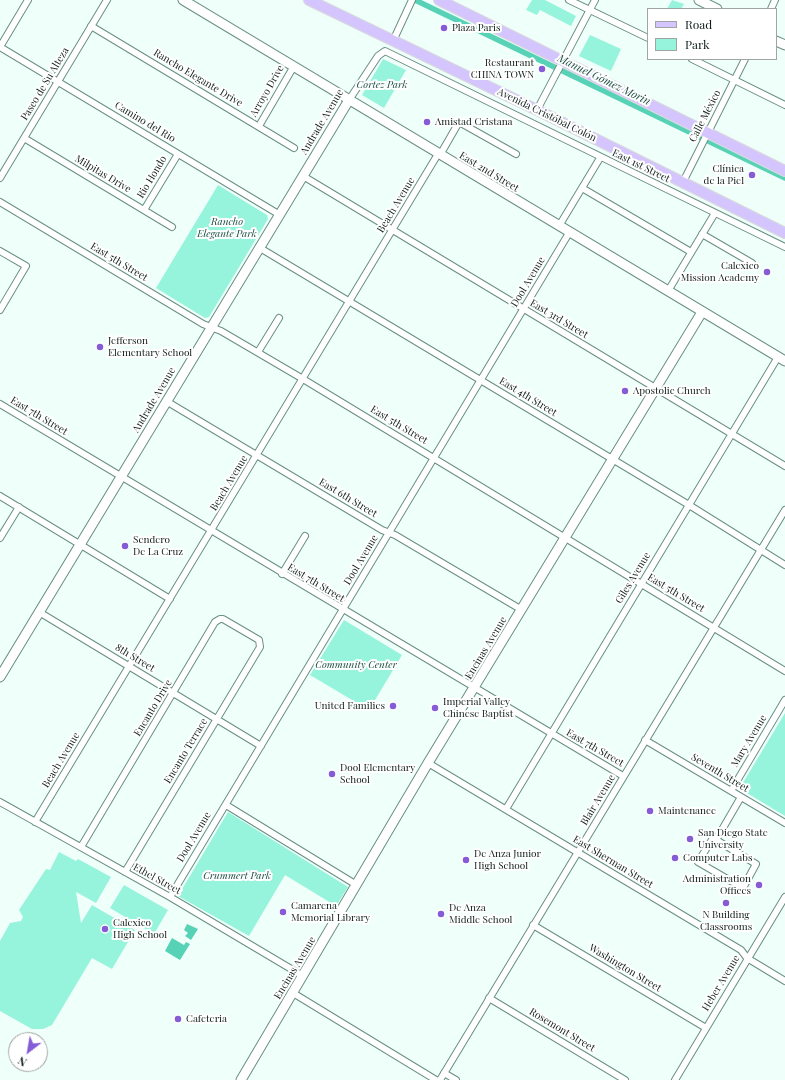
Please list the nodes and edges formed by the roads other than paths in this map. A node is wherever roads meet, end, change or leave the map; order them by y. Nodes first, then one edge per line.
1 (28, 0) edge
2 (107, 0) edge
3 (184, 0) edge
4 (309, 0) edge
5 (412, 0) edge
6 (439, 0) edge
7 (569, 0) edge
8 (595, 0) edge
9 (699, 0) edge
10 (715, 8) edge
11 (590, 10) junction
12 (91, 26) junction
13 (647, 38) edge
14 (393, 40) junction
15 (0, 47) edge
16 (380, 53) joint
17 (694, 60) edge
18 (745, 60) edge
19 (564, 61) junction
20 (294, 66) junction
21 (735, 80) junction
22 (58, 82) junction
23 (349, 100) junction
24 (785, 105) edge
25 (537, 110) junction
26 (259, 126) junction
27 (708, 132) junction
28 (24, 138) junction
29 (294, 148) dead end
30 (178, 154) junction
31 (439, 154) junction
32 (516, 154) dead end
33 (600, 158) junction
34 (785, 171) edge
35 (303, 176) junction
36 (0, 178) edge
37 (683, 182) junction
38 (582, 188) junction
39 (0, 202) edge
40 (144, 210) junction
41 (715, 213) junction
42 (280, 215) junction
43 (559, 226) junction
44 (172, 227) dead end
45 (393, 230) junction
46 (569, 233) junction
47 (785, 233) edge
48 (702, 234) junction
49 (785, 247) edge
50 (260, 248) junction
51 (0, 251) edge
52 (691, 252) junction
53 (752, 263) dead end
54 (668, 291) junction
55 (350, 301) junction
56 (0, 310) edge
57 (524, 310) junction
58 (702, 312) junction
59 (279, 318) dead end
60 (211, 327) junction
61 (258, 352) junction
62 (782, 359) edge
63 (303, 379) junction
64 (481, 381) junction
65 (655, 388) junction
66 (166, 401) junction
67 (0, 404) edge
68 (731, 434) junction
69 (257, 456) junction
70 (434, 458) junction
71 (613, 459) junction
72 (785, 466) edge
73 (121, 477) junction
74 (0, 496) edge
75 (689, 505) junction
76 (19, 507) junction
77 (785, 510) edge
78 (211, 531) junction
79 (389, 533) junction
80 (305, 536) dead end
81 (0, 538) edge
82 (565, 538) junction
83 (80, 544) junction
84 (761, 549) junction
85 (785, 565) edge
86 (282, 574) junction
87 (641, 584) junction
88 (170, 599) junction
89 (342, 610) junction
90 (522, 610) junction
91 (39, 612) junction
92 (714, 627) junction
93 (259, 640) joint
94 (129, 666) junction
95 (785, 671) edge
96 (0, 677) edge
97 (474, 688) junction
98 (174, 693) junction
99 (785, 700) edge
100 (217, 719) junction
101 (550, 734) junction
102 (645, 740) junction
103 (261, 746) junction
104 (428, 763) junction
105 (623, 776) junction
106 (731, 791) junction
107 (741, 797) junction
108 (0, 802) edge
109 (226, 805) junction
110 (506, 809) junction
111 (35, 822) junction
112 (785, 823) edge
113 (716, 840) junction
114 (81, 847) junction
115 (578, 852) junction
116 (125, 872) junction
117 (355, 884) junction
118 (170, 897) junction
119 (785, 897) edge
120 (533, 925) junction
121 (747, 958) junction
122 (303, 976) junction
123 (785, 981) edge
124 (293, 993) junction
125 (489, 998) junction
126 (706, 1028) junction
127 (444, 1073) junction
128 (241, 1080) edge
129 (436, 1080) edge
130 (440, 1080) edge
131 (456, 1080) edge
132 (625, 1080) edge
133 (675, 1080) edge

1 - 15 street
2 - 12 street, Paseo de Su Alteza
3 - 20 street, East 2nd Street
4 - 14 main road, Avenida Cristóbal Colón
5 - 14 street
6 - 19 main road
7 - 11 street
8 - 11 street
9 - 10 street
11 - 13 street
11 - 19 street
12 - 22 street, Paseo de Su Alteza
12 - 26 street, Rancho Elegante Drive
14 - 25 main road, Avenida Cristóbal Colón
15 - 22 street, Camino del Rio
16 - 23 street, Andrade Avenue
16 - 33 street, East 1st Street
17 - 21 street
18 - 21 street, Calle México
19 - 25 street
19 - 27 main road
20 - 23 street, East 2nd Street
20 - 26 street, Arroyo Drive
21 - 24 street
21 - 27 street, Calle México
22 - 28 street, Paseo de Su Alteza
22 - 30 street, Camino del Rio
23 - 31 street, East 2nd Street
23 - 35 street, Andrade Avenue
25 - 37 main road, Avenida Cristóbal Colón
26 - 29 street, Rancho Elegante Drive
27 - 34 main road
27 - 37 street, Calle México
28 - 36 street, Paseo de Su Alteza
28 - 40 street, Milpitas Drive
30 - 40 street, Rio Hondo
30 - 42 street, Camino del Rio
31 - 32 street, Beach Avenue
31 - 43 street, East 2nd Street
31 - 45 street, Beach Avenue
33 - 38 street
33 - 41 street, East 1st Street
35 - 42 street, Andrade Avenue
35 - 45 street, East 3rd Street
37 - 47 main road, Avenida Cristóbal Colón
38 - 43 street
38 - 52 street
39 - 60 street, East 5th Street
40 - 44 street, Milpitas Drive
41 - 48 street
41 - 49 street, East 1st Street
42 - 50 street, Andrade Avenue
43 - 46 street, East 2nd Street
45 - 55 street, Beach Avenue
45 - 57 street, East 3rd Street
46 - 54 street, East 2nd Street
46 - 57 street, Dool Avenue
48 - 52 street
48 - 53 street
50 - 55 street, East 4th Street
50 - 60 street, Andrade Avenue
51 - 56 street
52 - 54 street
54 - 58 street, East 2nd Street
55 - 63 street, Beach Avenue
55 - 64 street, East 4th Street
57 - 64 street, Dool Avenue
57 - 65 street, East 3rd Street
58 - 62 street, East 2nd Street
58 - 65 street, Encinas Avenue
59 - 61 street
60 - 61 street, East 5th Street
60 - 66 street, Andrade Avenue
61 - 63 street, East 5th Street
62 - 68 street, Giles Avenue
63 - 69 street, Beach Avenue
63 - 70 street, East 5th Street
64 - 70 street, Dool Avenue
64 - 71 street, East 4th Street
65 - 68 street, East 3rd Street
65 - 71 street, Encinas Avenue
66 - 69 street, East 6th Street
66 - 73 street, Andrade Avenue
67 - 73 street, East 7th Street
68 - 72 street, East 3rd Street
68 - 75 street, Giles Avenue
69 - 78 street, Beach Avenue
69 - 79 street, East 6th Street
70 - 79 street, Dool Avenue
70 - 82 street, East 5th Street
71 - 75 street, East 4th Street
71 - 82 street, Encinas Avenue
73 - 78 street, East 7th Street
73 - 83 street, Andrade Avenue
74 - 76 street
75 - 84 street, East 4th Street
75 - 87 street, Giles Avenue
76 - 81 street
76 - 83 street
77 - 84 street, Blair Avenue
78 - 86 street, East 7th Street
78 - 88 street, Beach Avenue
79 - 89 street, Dool Avenue
79 - 90 street, East 6th Street
80 - 86 street
82 - 87 street, East 5th Street
82 - 90 street, Encinas Avenue
83 - 88 street
83 - 91 street, Andrade Avenue
84 - 85 street, East 4th Street
84 - 92 street, Blair Avenue
86 - 89 street, East 7th Street
87 - 92 street, East 5th Street
87 - 101 street, Giles Avenue
88 - 94 street, Beach Avenue
89 - 97 street, East 7th Street
89 - 103 street, Dool Avenue
90 - 97 street, Encinas Avenue
91 - 94 street, 8th Street
91 - 96 street, Andrade Avenue
92 - 95 street, East 5th Street
92 - 102 street, Blair Avenue
93 - 98 street, Encanto Drive
93 - 100 street, Encanto Terrace
94 - 98 street, 8th Street
94 - 111 street, Beach Avenue
97 - 101 street, East 7th Street
97 - 104 street, Encinas Avenue
98 - 100 street, 8th Street
98 - 114 street, Encanto Drive
99 - 106 street, Mary Avenue
100 - 103 street, 8th Street
100 - 116 street, Encanto Terrace
101 - 105 street, East 7th Street
101 - 110 street, Giles Avenue
102 - 105 street, Blair Avenue
102 - 106 street, Seventh Street
103 - 109 street, Dool Avenue
104 - 110 street, East Sherman Street
104 - 117 street, Encinas Avenue
105 - 115 street, Blair Avenue
106 - 107 street, Seventh Street
107 - 112 street, Seventh Street
107 - 113 street
108 - 111 street, Ethel Street
109 - 117 street
109 - 118 street, Dool Avenue
110 - 115 street, East Sherman Street
111 - 114 street, Ethel Street
113 - 113 street
114 - 116 street, Ethel Street
115 - 120 street, Blair Avenue
115 - 121 street, East Sherman Street
116 - 118 street, Ethel Street
117 - 122 street, Encinas Avenue
118 - 122 street, Ethel Street
119 - 121 street, Heber Avenue
120 - 125 street, Blair Avenue
120 - 126 street, Washington Street
121 - 123 street, East Sherman Street
121 - 126 street, Heber Avenue
122 - 124 street, Encinas Avenue
124 - 128 street, Encinas Avenue
124 - 129 street
125 - 127 street, Blair Avenue
125 - 132 street, Rosemont Street
126 - 133 street, Heber Avenue
127 - 130 street, Blair Avenue
127 - 131 street

